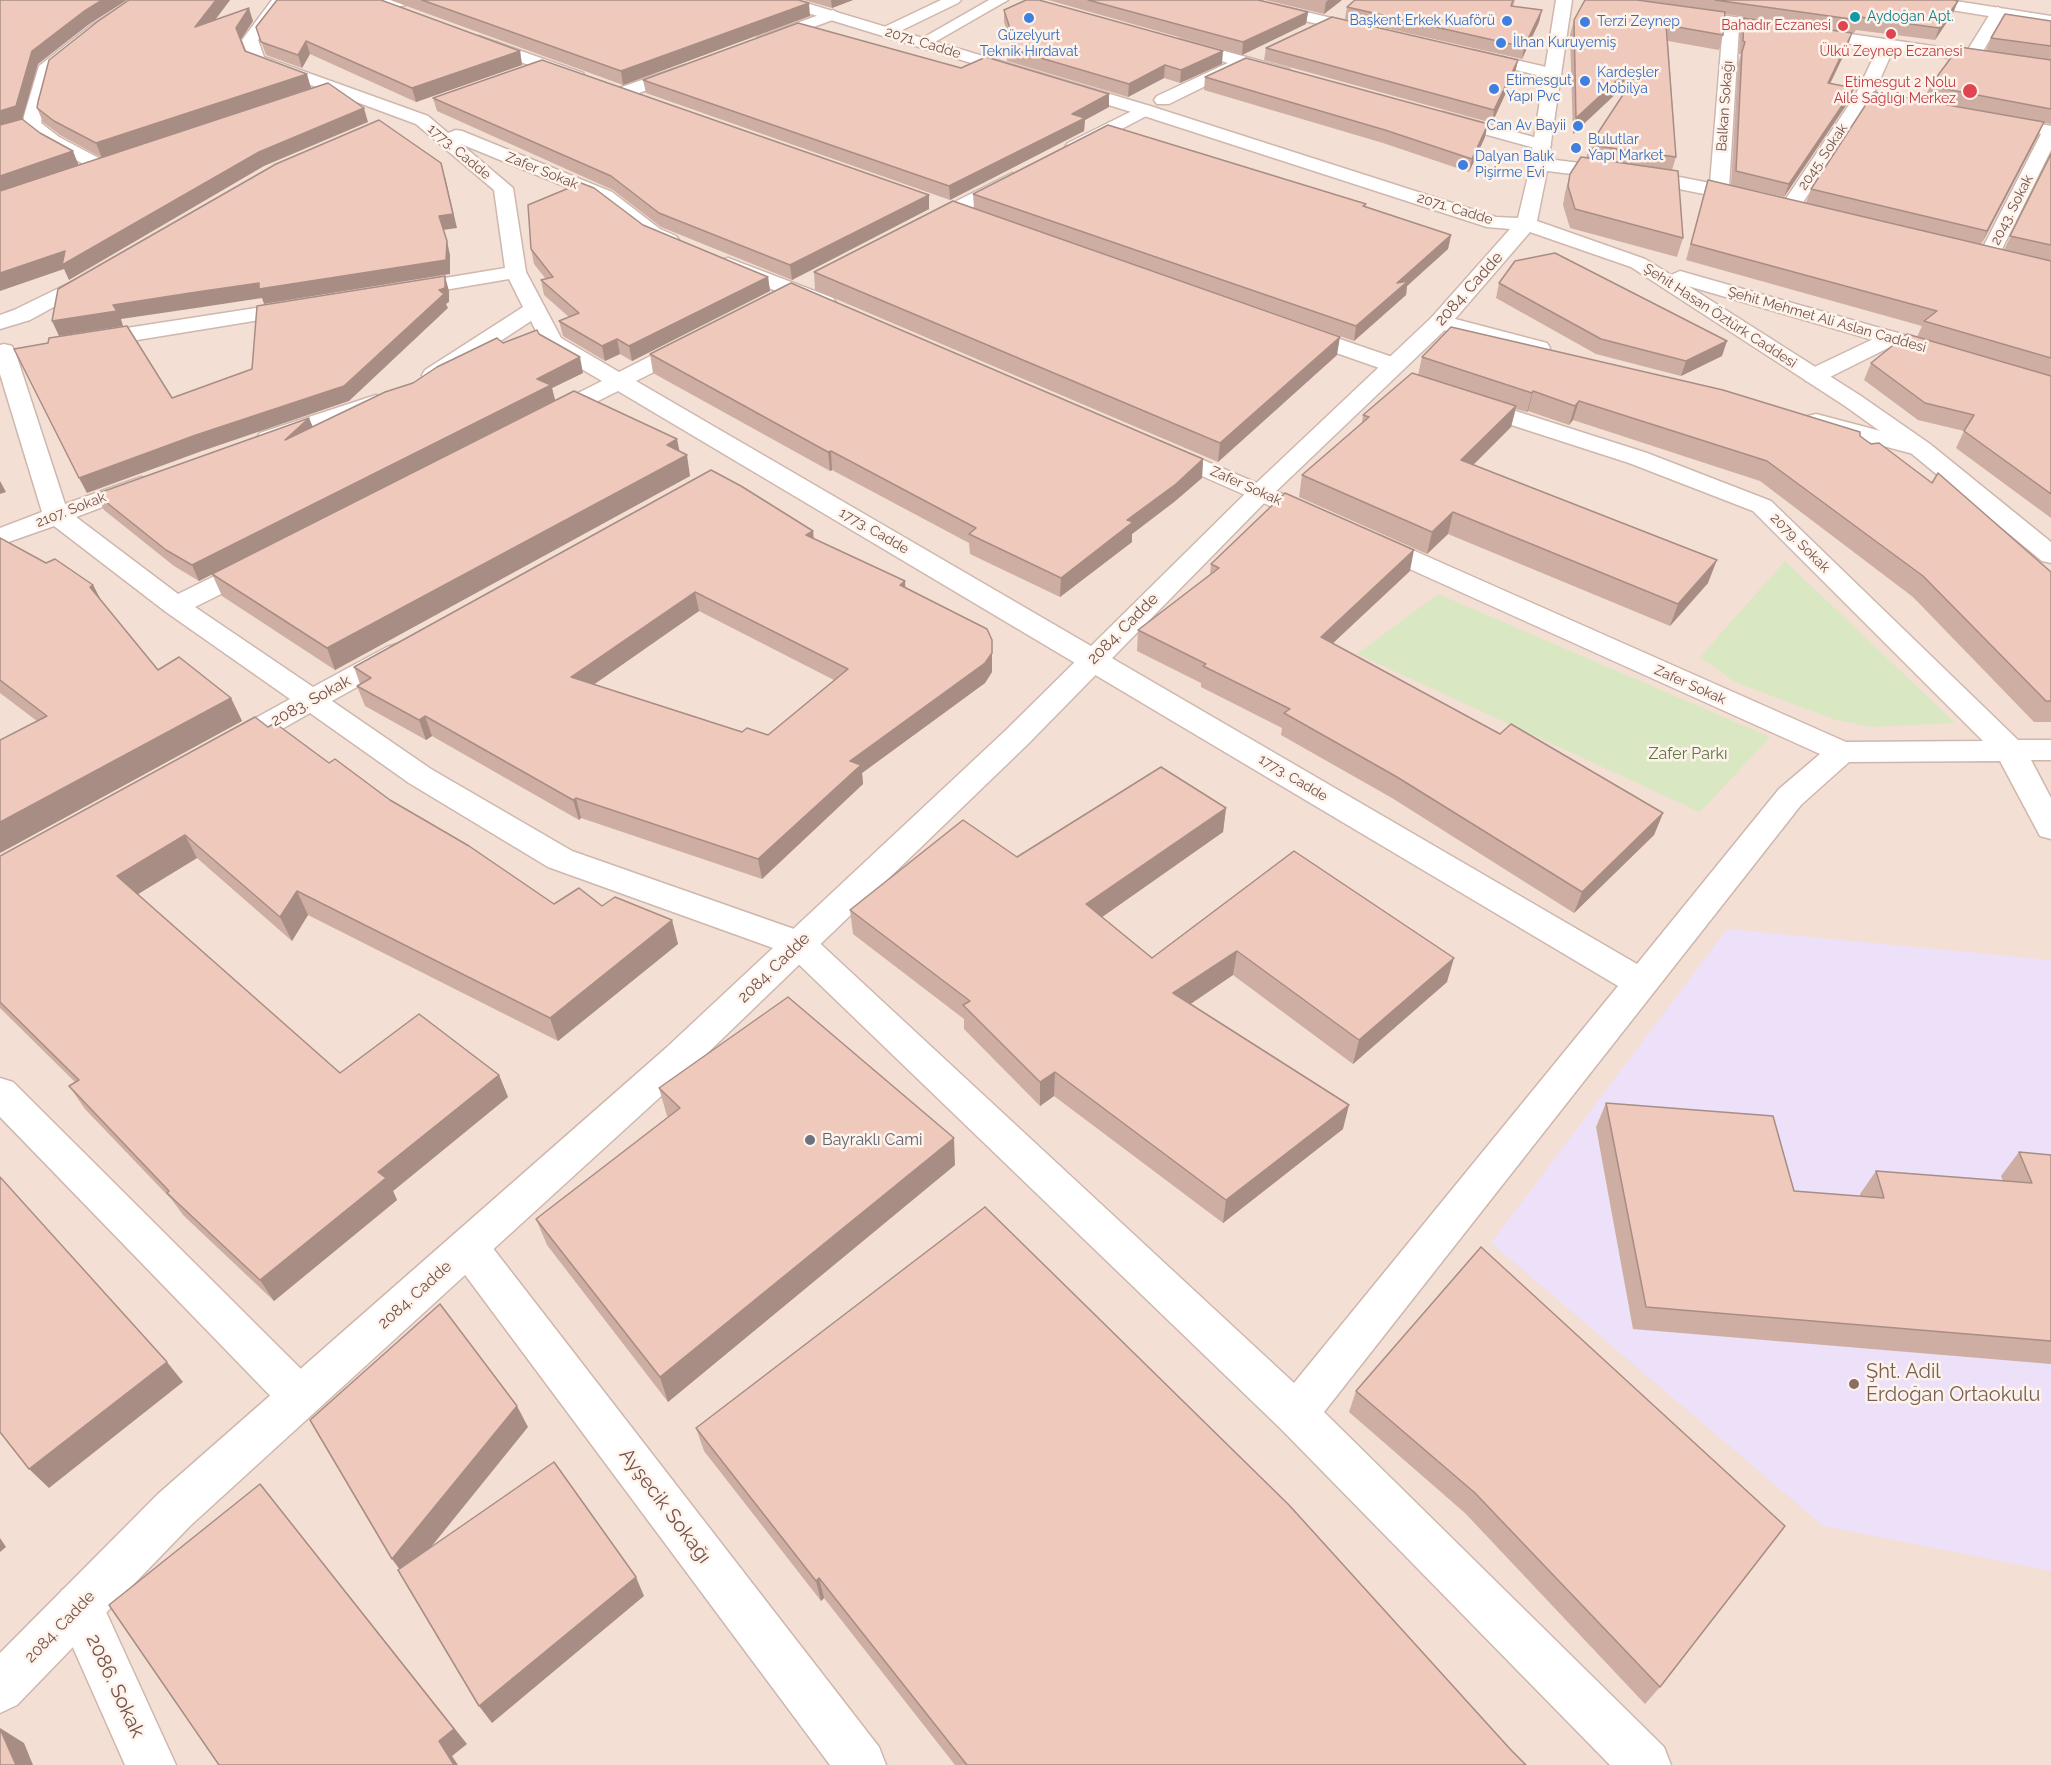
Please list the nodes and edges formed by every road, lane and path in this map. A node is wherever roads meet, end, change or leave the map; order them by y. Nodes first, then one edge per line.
1 (141, 0) edge
2 (280, 0) edge
3 (780, 0) edge
4 (821, 0) edge
5 (953, 0) edge
6 (1000, 0) edge
7 (1235, 0) edge
8 (1564, 0) edge
9 (1920, 0) edge
10 (376, 3) edge
11 (1998, 3) edge
12 (1347, 7) edge
13 (410, 9) edge
14 (2051, 10) edge
15 (1661, 12) edge
16 (833, 15) junction
17 (2051, 21) edge
18 (1329, 22) junction
19 (1731, 22) junction
20 (906, 23) junction
21 (886, 32) junction
22 (1307, 32) edge
23 (458, 33) edge
24 (943, 33) junction
25 (1385, 35) edge
26 (1165, 40) edge
27 (922, 43) junction
28 (1888, 44) junction
29 (744, 48) edge
30 (1452, 51) edge
31 (1264, 52) edge
32 (1972, 56) junction
33 (1243, 62) junction
34 (700, 64) edge
35 (544, 65) junction
36 (2051, 68) edge
37 (1553, 74) junction
38 (512, 76) edge
39 (1300, 78) edge
40 (622, 93) junction
41 (1864, 96) junction
42 (644, 101) edge
43 (1153, 105) junction
44 (1934, 110) edge
45 (1427, 113) edge
46 (411, 116) junction
47 (1981, 118) edge
48 (32, 125) junction
49 (1252, 127) dead end
50 (11, 131) edge
51 (2051, 132) edge
52 (1540, 155) junction
53 (1053, 158) edge
54 (123, 160) edge
55 (101, 167) junction
56 (2043, 167) edge
57 (1033, 168) edge
58 (79, 175) edge
59 (1719, 190) junction
60 (930, 202) edge
61 (1791, 206) junction
62 (952, 210) junction
63 (1814, 212) edge
64 (1515, 215) junction
65 (974, 218) edge
66 (900, 237) edge
67 (1966, 249) edge
68 (1989, 255) junction
69 (2010, 260) edge
70 (1638, 263) junction
71 (114, 266) edge
72 (516, 272) junction
73 (388, 293) edge
74 (317, 304) edge
75 (535, 309) junction
76 (850, 314) edge
77 (1440, 322) junction
78 (1282, 326) edge
79 (712, 333) edge
80 (1890, 338) junction
81 (8, 343) edge
82 (72, 343) edge
83 (1565, 355) edge
84 (1965, 360) edge
85 (1393, 375) junction
86 (1814, 376) junction
87 (619, 381) junction
88 (1449, 397) edge
89 (1792, 414) edge
90 (524, 429) edge
91 (1143, 441) edge
92 (245, 447) edge
93 (1921, 449) junction
94 (168, 474) edge
95 (1261, 492) junction
96 (56, 515) junction
97 (0, 537) edge
98 (2051, 555) edge
99 (271, 558) edge
100 (176, 606) junction
101 (416, 642) edge
102 (1093, 660) junction
103 (312, 700) junction
104 (2010, 750) junction
105 (2051, 750) edge
106 (1842, 752) junction
107 (208, 757) edge
108 (2051, 828) edge
109 (799, 944) junction
110 (1641, 983) junction
111 (0, 1093) edge
112 (468, 1247) junction
113 (300, 1397) junction
114 (1296, 1414) junction
115 (79, 1607) junction
116 (0, 1688) edge
117 (152, 1765) edge
118 (861, 1765) edge
119 (1646, 1765) edge

1 - 48 street
2 - 46 street, 1773. Cadde
3 - 16 street, 2071. Cadde
4 - 20 street, 2071. Cadde
5 - 20 street
6 - 24 street
7 - 18 street
8 - 37 street
9 - 11 street
10 - 13 street
11 - 14 street
11 - 17 street
11 - 32 street
12 - 18 street
15 - 19 street
16 - 21 street, 2071. Cadde
16 - 29 street
18 - 22 street
18 - 25 street
19 - 28 street
19 - 59 street, Balkan Sokağı
20 - 21 street
20 - 24 street, 2071. Cadde
21 - 27 street, 2071. Cadde
23 - 35 street
24 - 27 street
24 - 43 street, 2071. Cadde
26 - 33 street
27 - 43 street, 2071. Cadde
28 - 32 street
28 - 41 street, 2045. Sokak
30 - 37 street
31 - 33 street
32 - 36 street
33 - 39 street
33 - 43 street
34 - 40 street
35 - 38 street
35 - 40 street
37 - 52 street
40 - 42 street
41 - 44 street
41 - 61 street, 2045. Sokak
43 - 49 street, 2071. Cadde
43 - 53 street
43 - 64 street, 2071. Cadde
45 - 52 street
46 - 72 street, 1773. Cadde
46 - 76 street, Zafer Sokak
47 - 51 street
48 - 50 street
48 - 55 street
51 - 56 street, 2043. Sokak
52 - 59 street
52 - 64 street
54 - 55 street
55 - 58 street
56 - 68 street, 2043. Sokak
57 - 62 street
59 - 61 street
60 - 62 street
61 - 63 street
62 - 65 street
62 - 66 street
64 - 70 street, Şehit Hasan Öztürk Caddesi
64 - 77 street, 2084. Cadde
67 - 68 street
68 - 69 street
70 - 80 street, Şehit Mehmet Ali Aslan Caddesi
70 - 86 street, Şehit Hasan Öztürk Caddesi
71 - 81 street
72 - 73 street
72 - 75 street, 1773. Cadde
74 - 82 street
75 - 87 street, 1773. Cadde
75 - 92 street
77 - 83 street
77 - 85 street, 2084. Cadde
78 - 85 street
79 - 87 street
80 - 84 street, Şehit Mehmet Ali Aslan Caddesi
80 - 86 street
81 - 96 street
85 - 95 street, 2084. Cadde
86 - 93 street, Şehit Hasan Öztürk Caddesi
87 - 90 street
87 - 102 street, 1773. Cadde
88 - 104 street, 2079. Sokak
89 - 93 street
91 - 95 street, Zafer Sokak
93 - 98 street, Şehit Hasan Öztürk Caddesi
94 - 96 street, 2107. Sokak
95 - 102 street, 2084. Cadde
95 - 106 street, Zafer Sokak
96 - 97 street, 2107. Sokak
96 - 100 street
99 - 100 street
100 - 103 street
101 - 103 street, 2083. Sokak
102 - 109 street, 2084. Cadde
102 - 110 street, 1773. Cadde
103 - 107 street, 2083. Sokak
103 - 109 street
104 - 105 street
104 - 106 street
104 - 108 street, 2079. Sokak
106 - 110 street
109 - 112 street, 2084. Cadde
109 - 114 street
110 - 114 street
111 - 113 street
112 - 113 street, 2084. Cadde
112 - 118 street, Ayşecik Sokağı
113 - 115 street, 2084. Cadde
114 - 119 street
115 - 116 street, 2084. Cadde
115 - 117 street, 2086. Sokak

